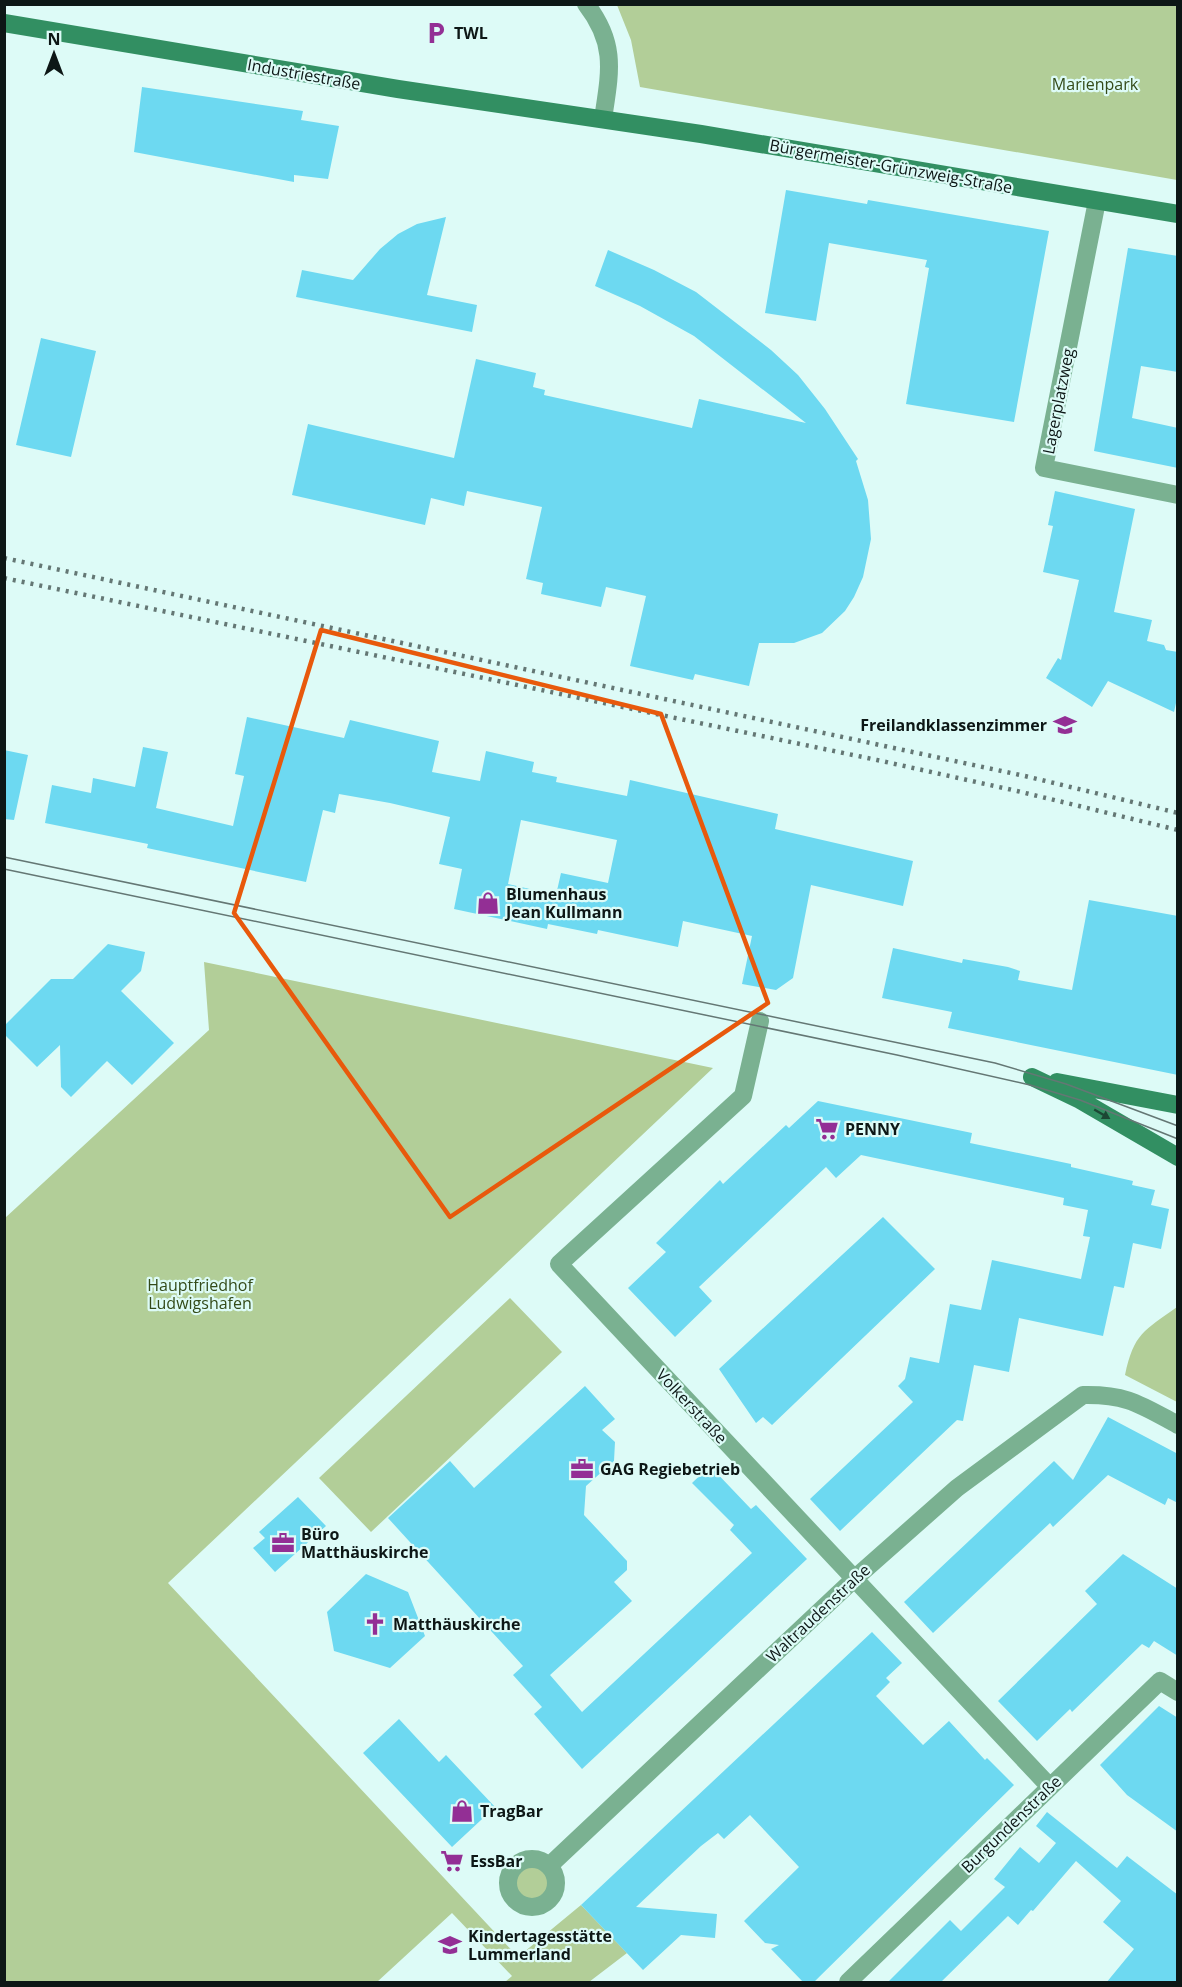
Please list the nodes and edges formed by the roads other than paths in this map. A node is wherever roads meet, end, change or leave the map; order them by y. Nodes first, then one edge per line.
1 (586, 4) edge
2 (4, 23) edge
3 (603, 119) junction
4 (1097, 201) junction
5 (1178, 214) edge
6 (1178, 495) edge
7 (760, 1021) dead end
8 (1178, 1105) edge
9 (1178, 1157) edge
10 (1178, 1425) edge
11 (853, 1580) junction
12 (1178, 1692) edge
13 (1050, 1787) junction
14 (549, 1866) dead end
15 (848, 1983) edge

1 - 3 street
2 - 3 street, Industriestraße
3 - 4 street, Bürgermeister-Grünzweig-Straße
4 - 5 street, Bürgermeister-Grünzweig-Straße
4 - 6 street, Lagerplatzweg
7 - 11 street, Volkerstraße
8 -> 9 street
10 - 11 street, Waltraudenstraße
11 - 13 street, Volkerstraße
11 - 14 street, Waltraudenstraße
12 - 13 street, Burgundenstraße
13 - 15 street, Burgundenstraße

